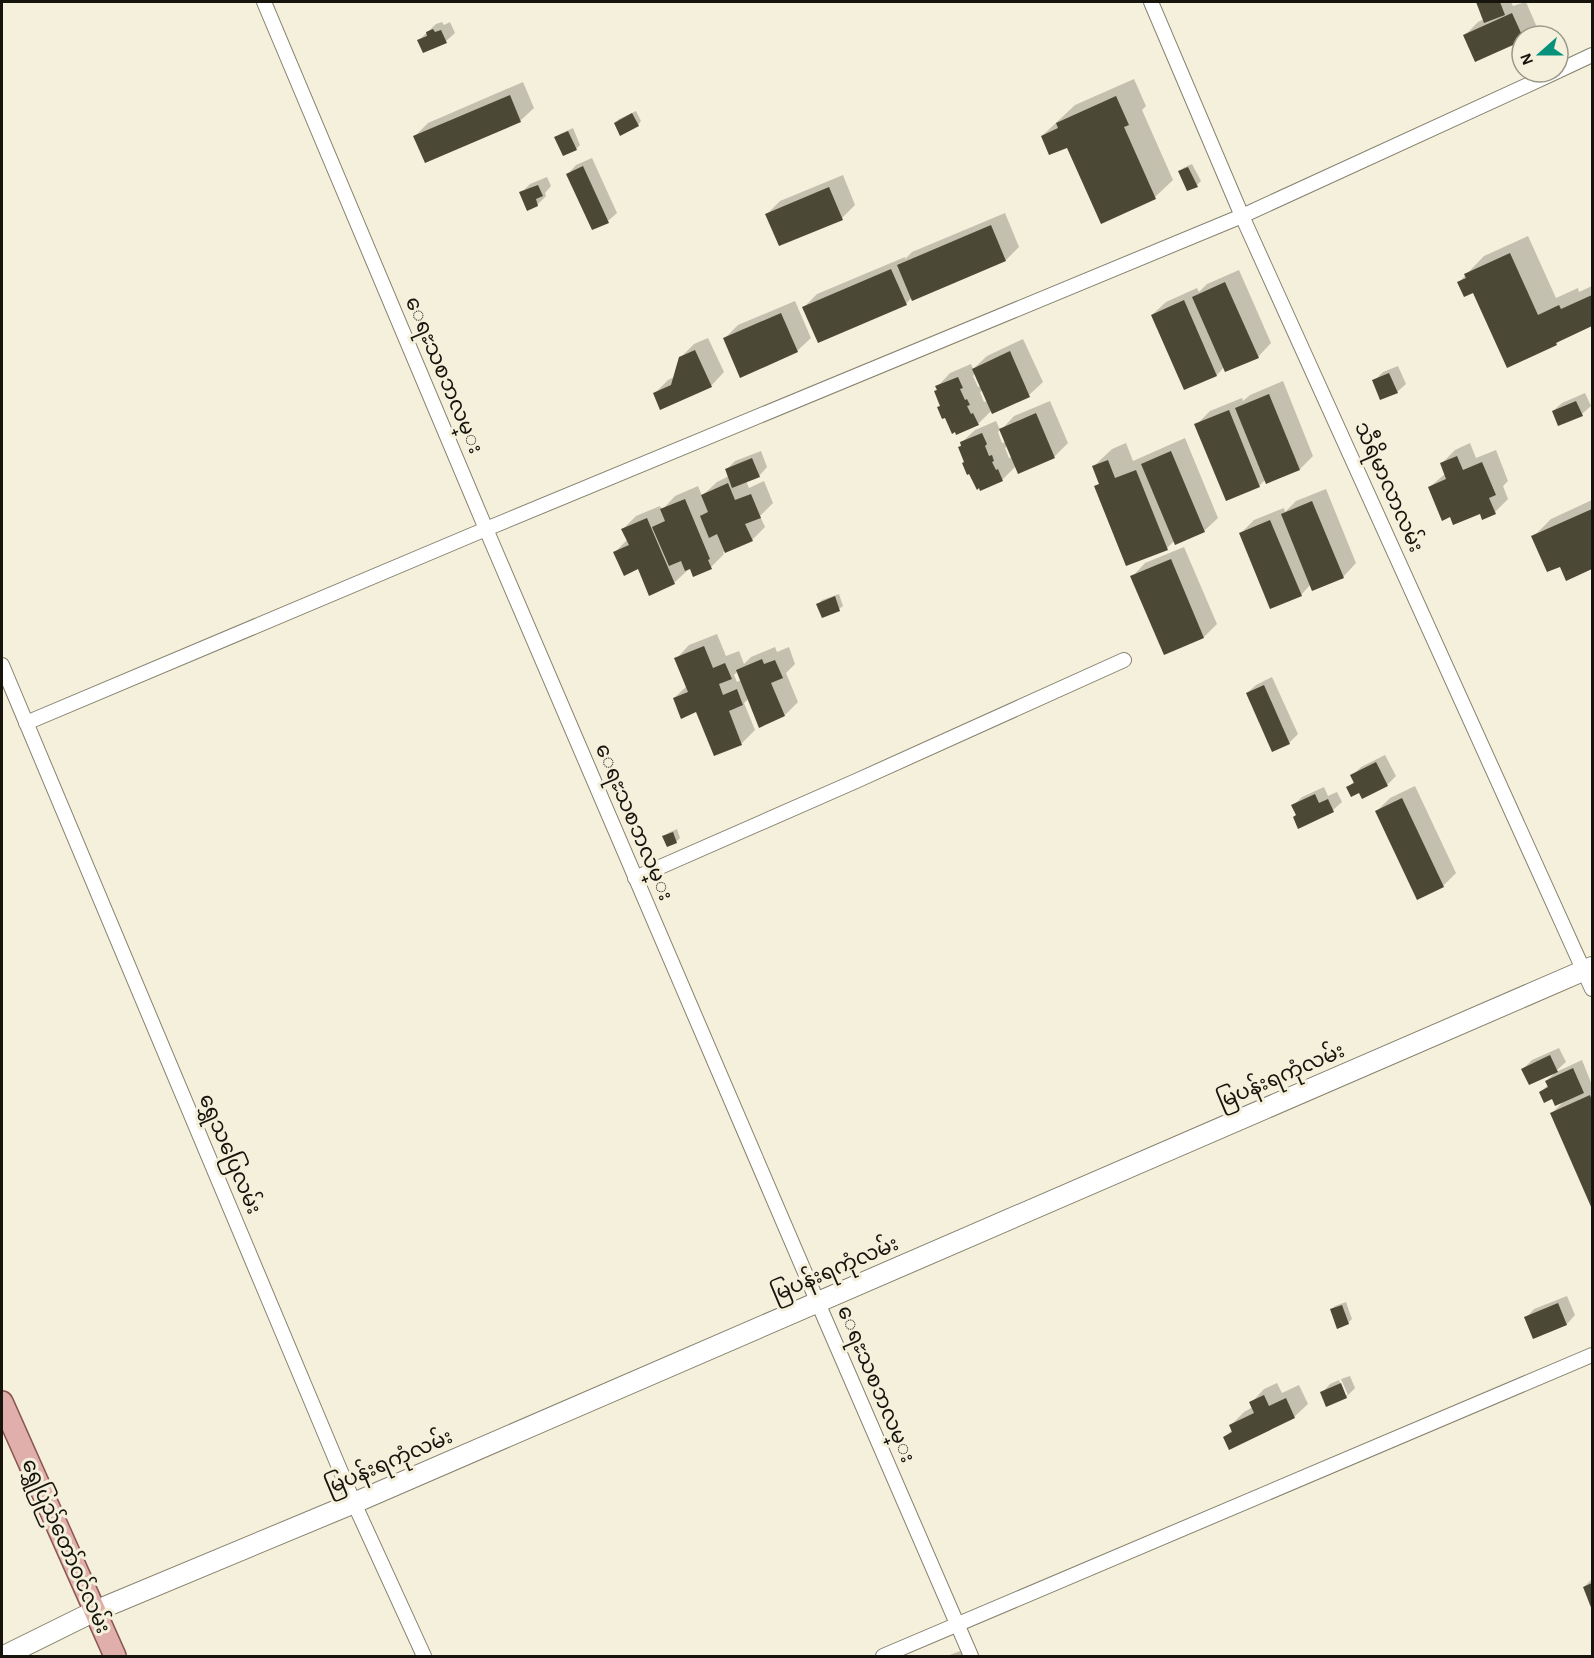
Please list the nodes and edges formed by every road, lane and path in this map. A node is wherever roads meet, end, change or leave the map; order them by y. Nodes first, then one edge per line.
1 (264, 2) edge
2 (1151, 2) edge
3 (1593, 55) edge
4 (1570, 65) edge
5 (1529, 84) edge
6 (1242, 216) junction
7 (486, 529) junction
8 (1124, 660) dead end
9 (2, 665) edge
10 (26, 723) junction
11 (635, 878) junction
12 (1589, 968) edge
13 (1593, 988) edge
14 (818, 1303) junction
15 (1593, 1354) edge
16 (2, 1402) edge
17 (354, 1503) junction
18 (95, 1611) junction
19 (958, 1625) junction
20 (4, 1656) edge
21 (115, 1656) edge
22 (424, 1656) edge
23 (883, 1656) edge
24 (971, 1656) edge

1 - 7 street, ေရႊသစၥာလမ္း
2 - 6 street, သီရိမာလာလမ်း
3 - 4 street
5 - 6 street
6 - 7 street
6 - 12 street, သီရိမာလာလမ်း
7 - 10 street
7 - 11 street, ေရႊသစၥာလမ္း
8 - 11 street
9 - 10 street, ရွှေသပြေလမ်း
10 - 17 street, ရွှေသပြေလမ်း
11 - 14 street, ေရႊသစၥာလမ္း
12 - 13 street, သီရိမာလာလမ်း
12 - 14 street, မြပန်းရကုံလမ်း
14 - 17 street, မြပန်းရကုံလမ်း
14 - 19 street, ေရႊသစၥာလမ္း
15 - 19 street
16 - 18 main road, ရွှေပြည်တော်ဝင်လမ်း
17 - 18 street, မြပန်းရကုံလမ်း
17 - 22 street, ရွှေသပြေလမ်း
18 - 20 street, မြပန်းရကုံလမ်း
18 - 21 main road, ရွှေပြည်တော်ဝင်လမ်း
19 - 23 street
19 - 24 street, ေရႊသစၥာလမ္း

